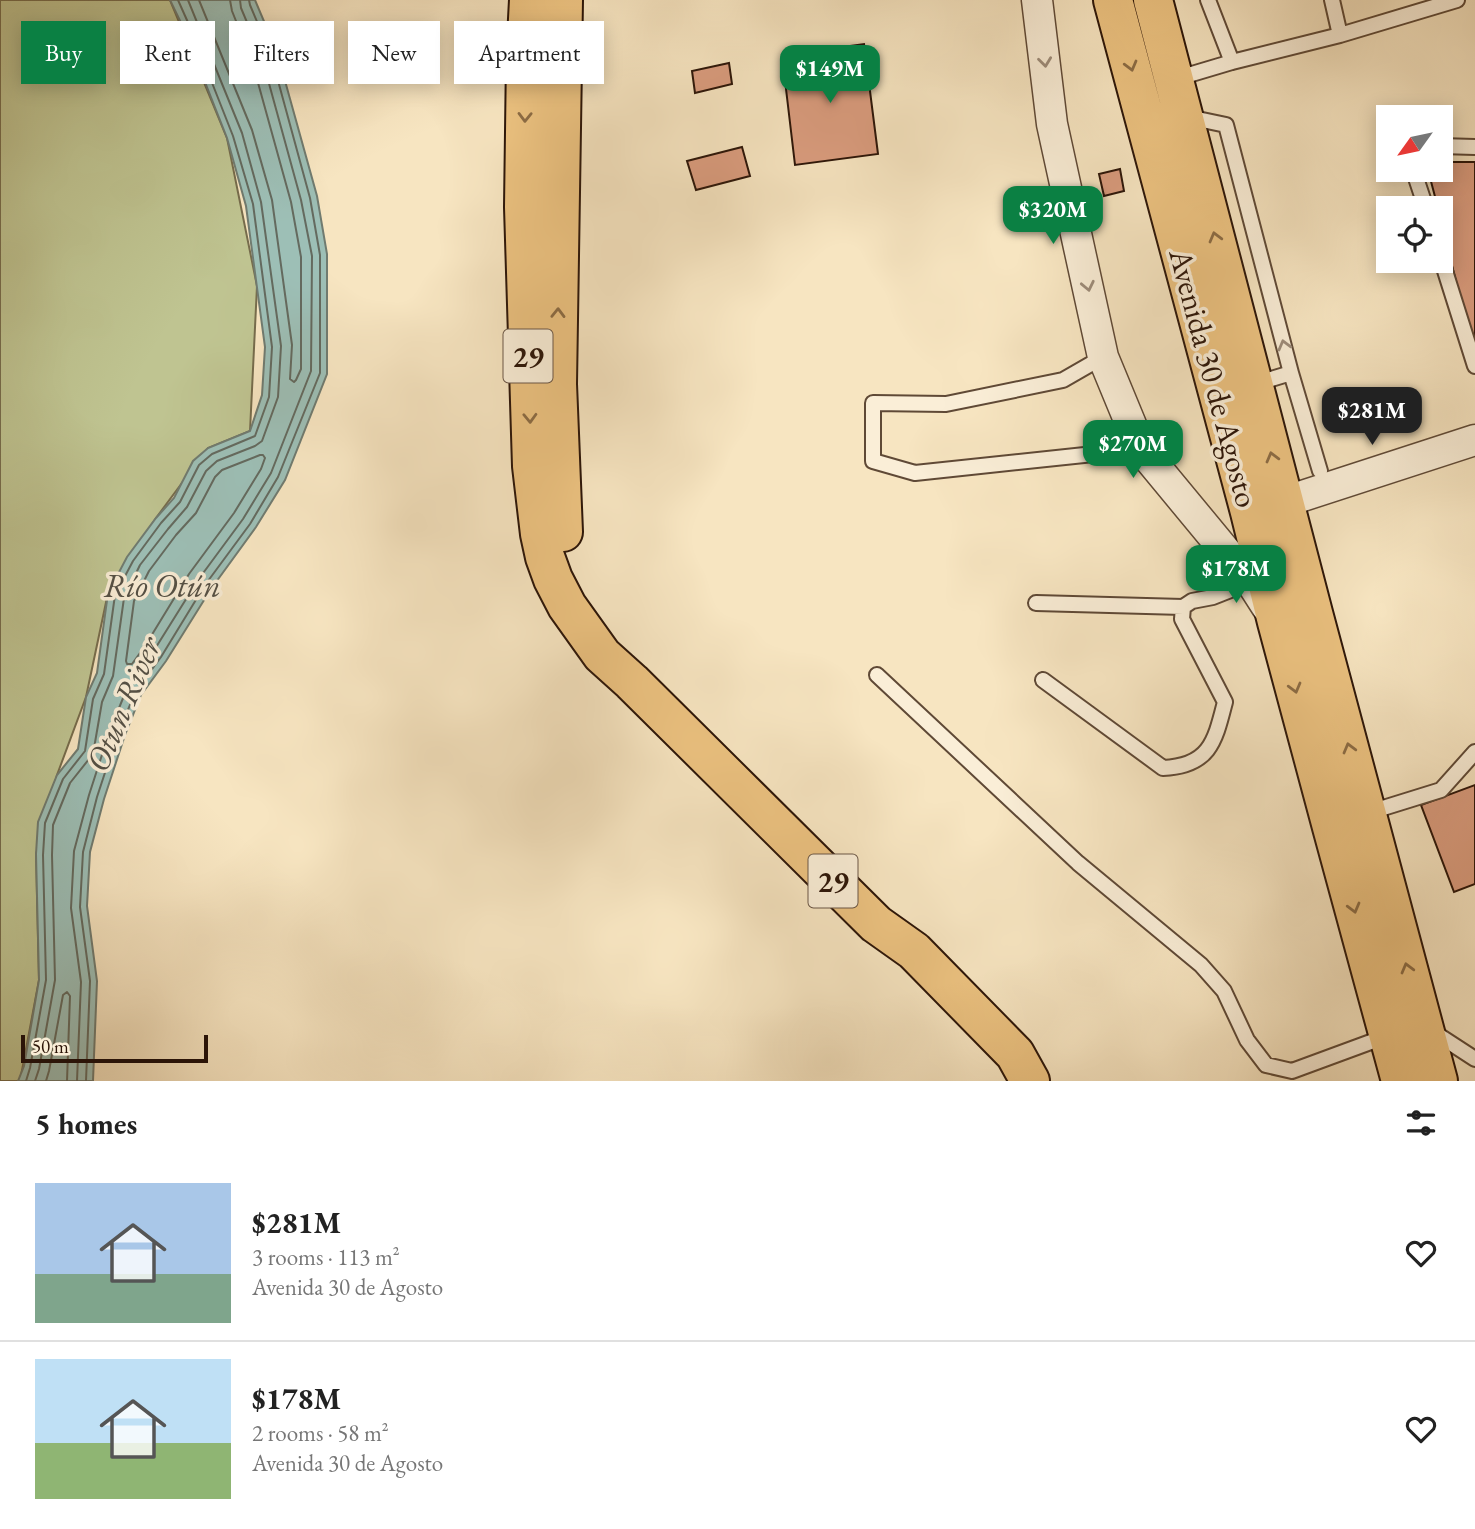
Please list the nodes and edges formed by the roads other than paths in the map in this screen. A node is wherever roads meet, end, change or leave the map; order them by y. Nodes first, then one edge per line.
1 (529, 0) edge
2 (563, 0) edge
3 (1037, 0) edge
4 (1113, 0) edge
5 (1153, 0) edge
6 (1209, 0) edge
7 (1332, 0) edge
8 (1457, 0) edge
9 (1340, 35) junction
10 (1232, 62) junction
11 (1173, 79) junction
12 (1183, 116) junction
13 (1453, 146) edge
14 (1475, 146) edge
15 (1446, 273) edge
16 (1103, 357) junction
17 (1475, 366) edge
18 (1291, 373) junction
19 (1254, 385) junction
20 (1475, 440) edge
21 (1141, 449) junction
22 (1320, 471) dead end
23 (1284, 502) junction
24 (1251, 582) junction
25 (1036, 603) dead end
26 (1184, 607) junction
27 (1277, 622) junction
28 (877, 675) dead end
29 (1043, 680) dead end
30 (632, 682) junction
31 (1475, 752) edge
32 (1366, 813) junction
33 (1406, 1030) junction
34 (1475, 1059) edge
35 (1030, 1081) edge
36 (1401, 1081) edge
37 (1438, 1081) edge

1 -> 30 main road, 29
30 -> 2 main road, 29
3 -> 16 street
4 -> 27 main road, Avenida 30 de Agosto
5 - 11 main road, Avenida 30 de Agosto
6 - 10 lane
7 - 9 lane
8 - 9 lane
9 - 10 lane
10 - 11 lane
11 - 12 main road, Avenida 30 de Agosto
18 -> 12 lane
19 -> 12 main road, Avenida 30 de Agosto
13 - 14 lane
15 - 17 lane
16 - 21 street
16 - 21 lane
18 - 19 lane
18 - 22 lane
23 -> 19 main road, Avenida 30 de Agosto
20 - 23 street
21 - 24 street
32 -> 23 main road, Avenida 30 de Agosto
24 - 26 lane
24 - 27 street
25 - 26 lane
26 - 29 lane
27 -> 33 main road, Avenida 30 de Agosto
28 - 33 lane
30 - 35 main road, 29
31 - 32 lane
33 -> 32 main road, Avenida 30 de Agosto
33 - 34 lane
33 - 36 main road, Avenida 30 de Agosto
33 - 37 main road, Avenida 30 de Agosto

